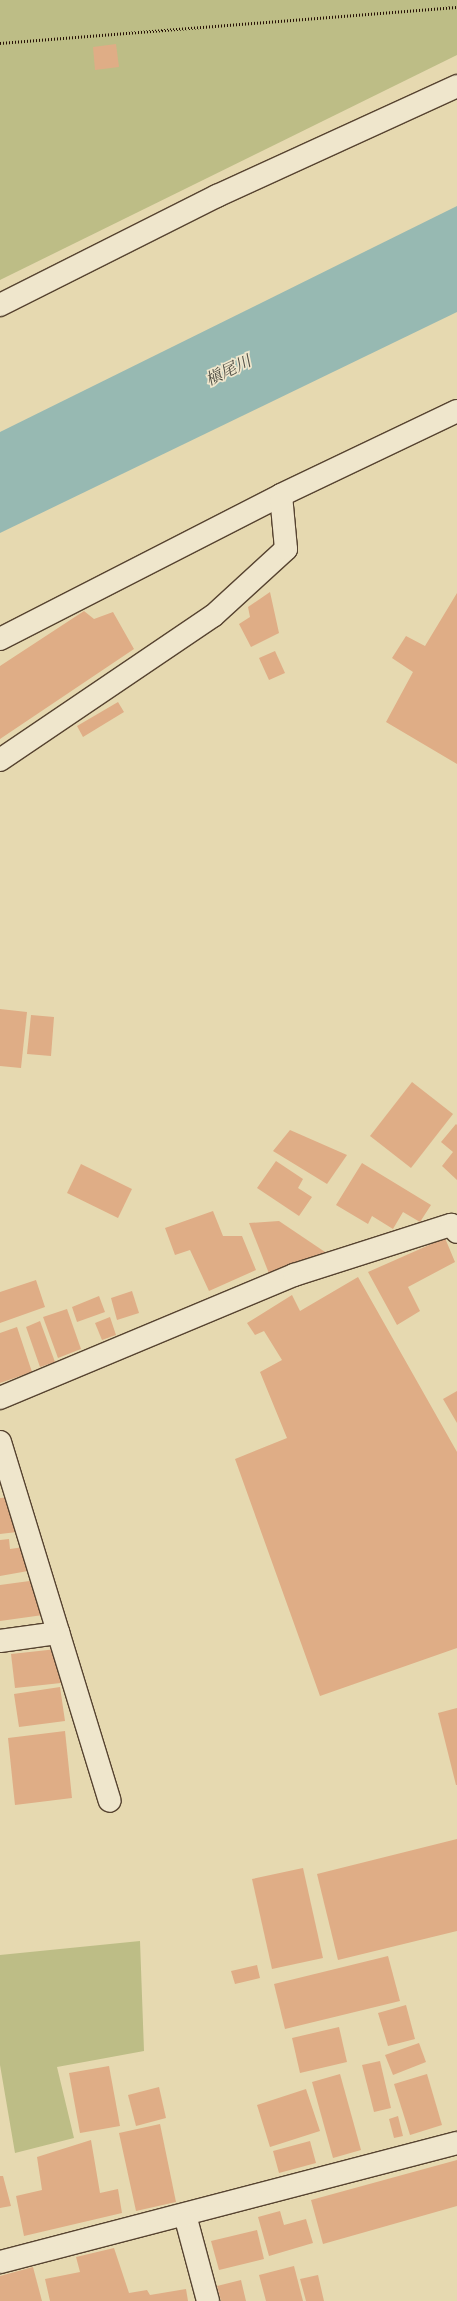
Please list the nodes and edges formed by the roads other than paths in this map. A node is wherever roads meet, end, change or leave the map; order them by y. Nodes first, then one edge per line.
1 (457, 86) edge
2 (0, 305) edge
3 (457, 411) edge
4 (281, 495) junction
5 (0, 639) edge
6 (0, 760) edge
7 (455, 1226) edge
8 (0, 1398) edge
9 (0, 1442) edge
10 (58, 1633) junction
11 (0, 1641) edge
12 (110, 1801) dead end
13 (457, 2143) edge
14 (185, 2215) junction
15 (0, 2262) edge
16 (208, 2301) edge

1 - 2 street
3 - 4 street
4 - 5 street
4 - 6 street
7 - 8 street
9 - 10 street
10 - 11 street
10 - 12 street
13 - 14 street
14 - 15 street
14 - 16 street

